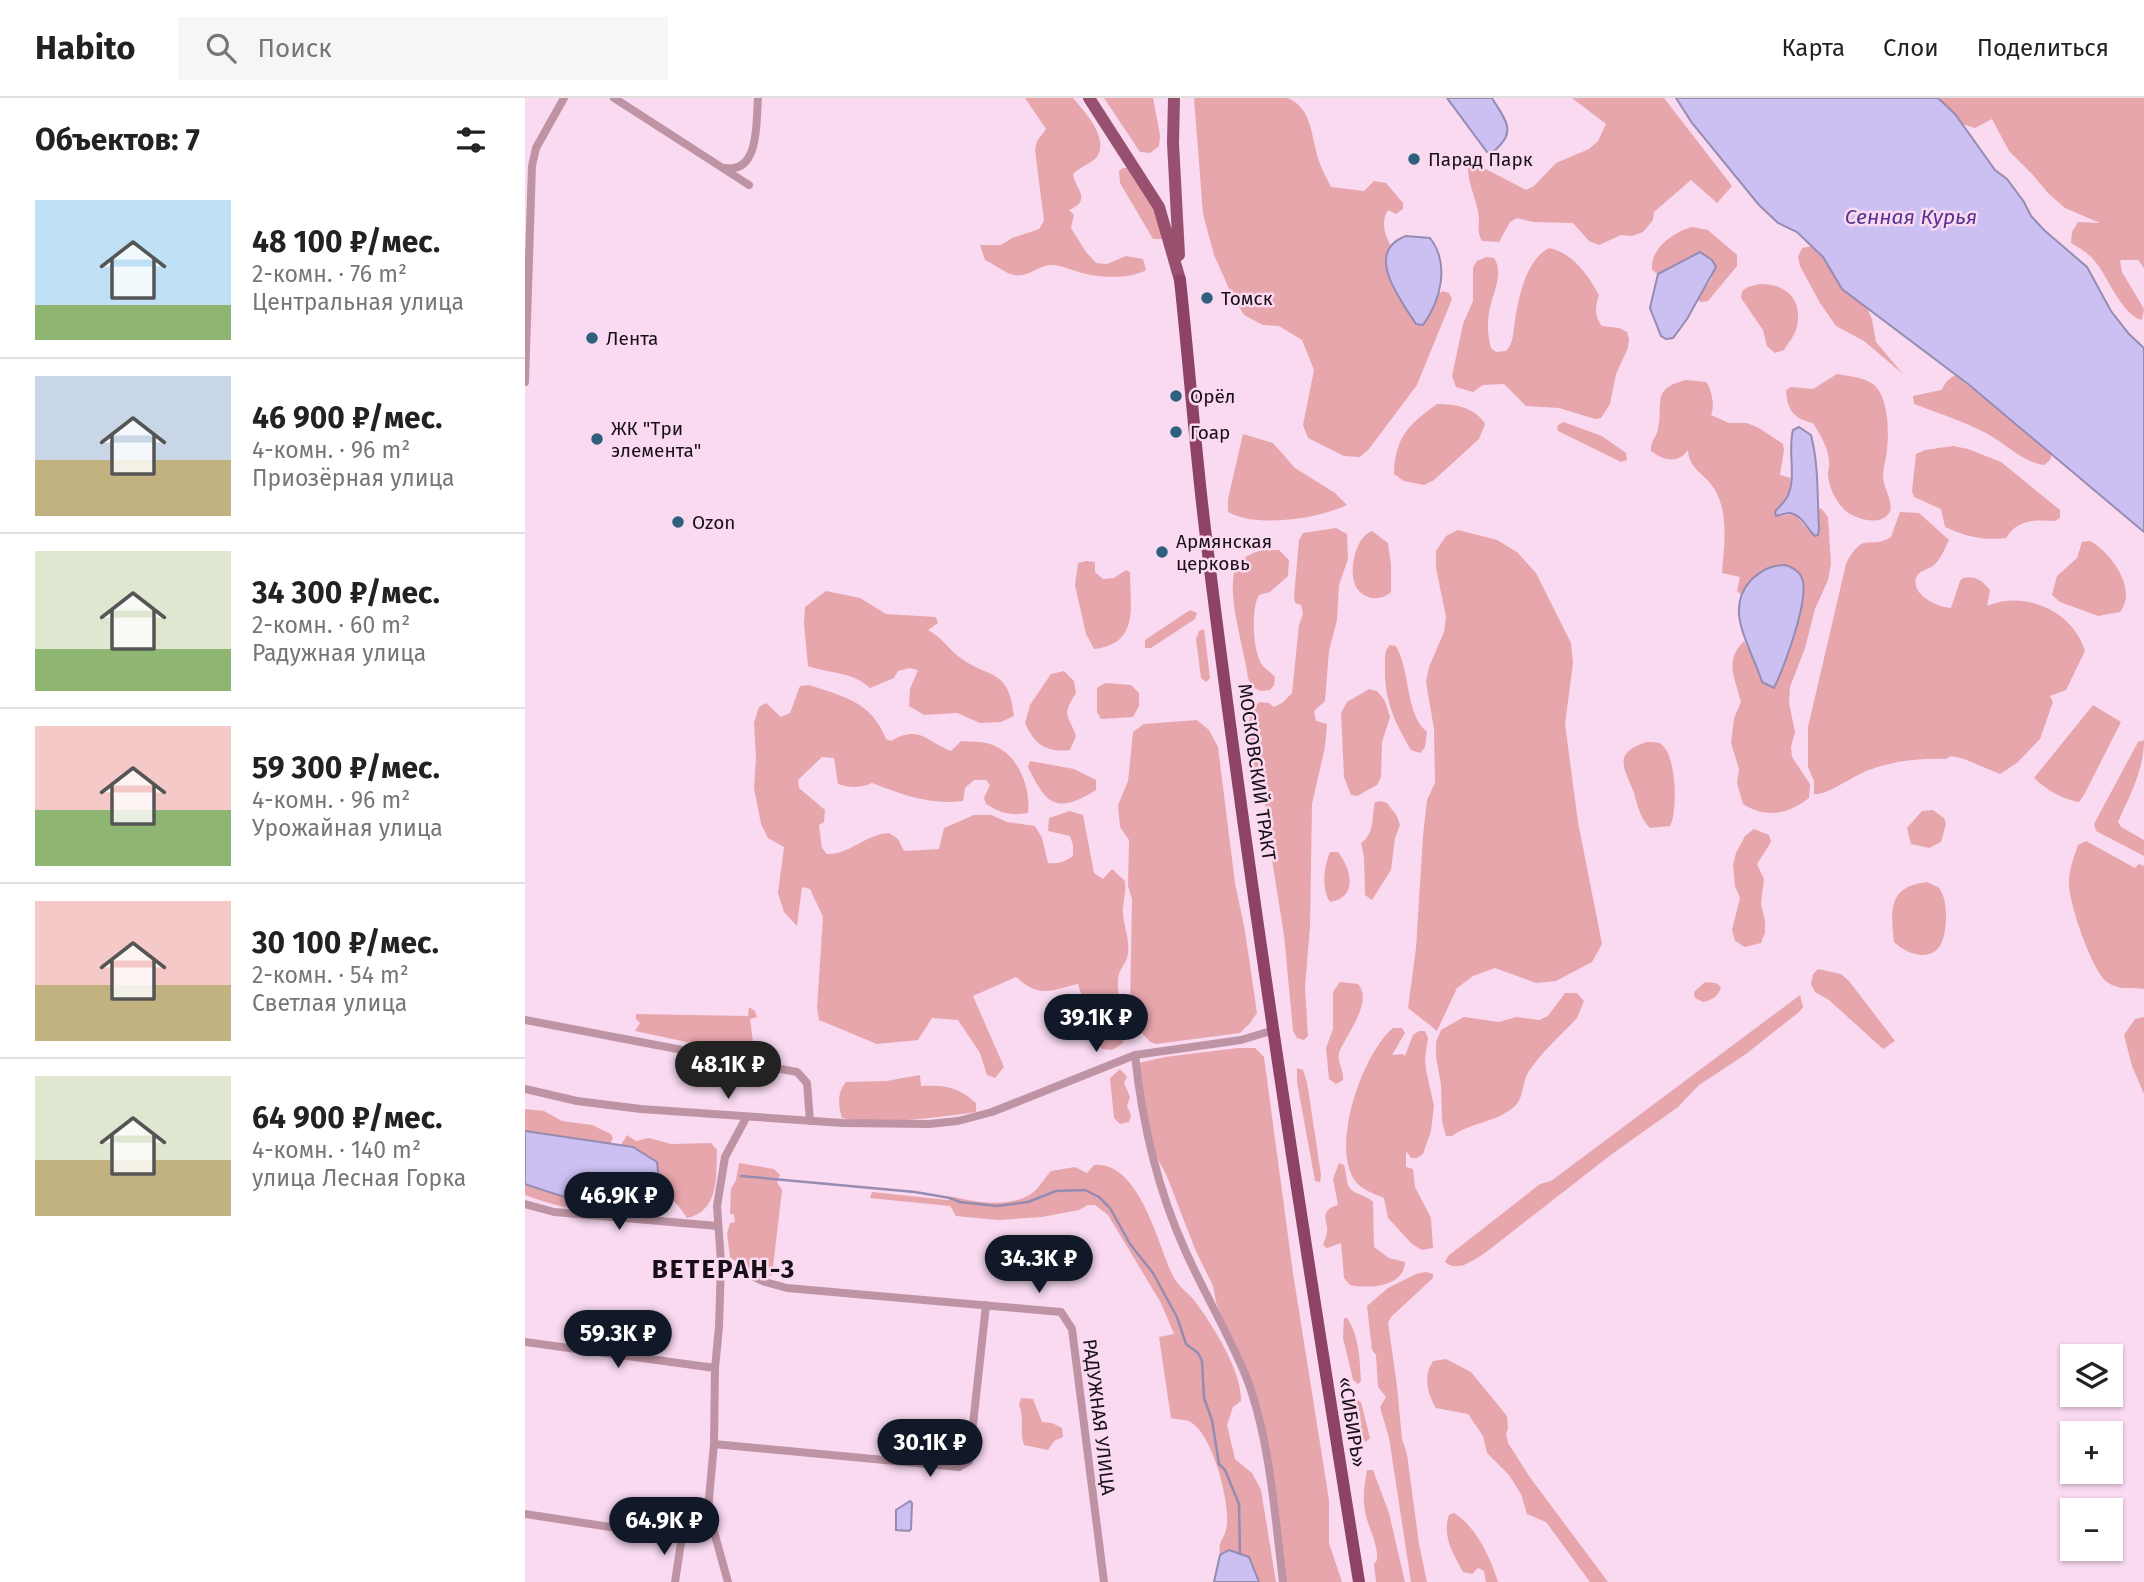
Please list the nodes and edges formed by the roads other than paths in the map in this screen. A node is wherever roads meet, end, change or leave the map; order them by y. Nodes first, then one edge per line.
1 (564, 98) edge
2 (614, 98) edge
3 (758, 98) edge
4 (1089, 98) edge
5 (1165, 98) edge
6 (1174, 98) edge
7 (1173, 143) junction
8 (722, 167) junction
9 (749, 185) dead end
10 (1180, 280) junction
11 (525, 382) edge
12 (525, 1020) edge
13 (1275, 1030) junction
14 (1135, 1055) junction
15 (525, 1089) edge
16 (746, 1118) junction
17 (810, 1121) junction
18 (525, 1204) edge
19 (718, 1226) junction
20 (721, 1262) junction
21 (1308, 1268) joint
22 (986, 1305) junction
23 (525, 1342) edge
24 (715, 1368) junction
25 (714, 1444) junction
26 (708, 1510) junction
27 (525, 1514) edge
28 (682, 1536) junction
29 (675, 1582) edge
30 (728, 1582) edge
31 (1104, 1582) edge
32 (1283, 1582) edge
33 (1359, 1582) edge

1 - 11 street
2 - 8 street
3 - 8 street
4 - 10 main road
5 - 7 main road
6 - 7 main road
7 - 10 main road
8 - 9 street
10 - 13 highway, МОСКОВСКИЙ ТРАКТ
12 - 17 street
13 - 14 street
13 - 21 highway, МОСКОВСКИЙ ТРАКТ
14 - 17 street
14 - 32 street
15 - 16 street
16 - 17 street
16 - 19 street
18 - 19 street
19 - 20 street
20 - 22 street, РАДУЖНАЯ УЛИЦА
20 - 24 street
21 - 33 highway, «СИБИРЬ»
22 - 25 street
22 - 31 street, РАДУЖНАЯ УЛИЦА
23 - 24 street
24 - 25 street
25 - 26 street
26 - 28 street
26 - 30 street
27 - 28 street
28 - 29 street

